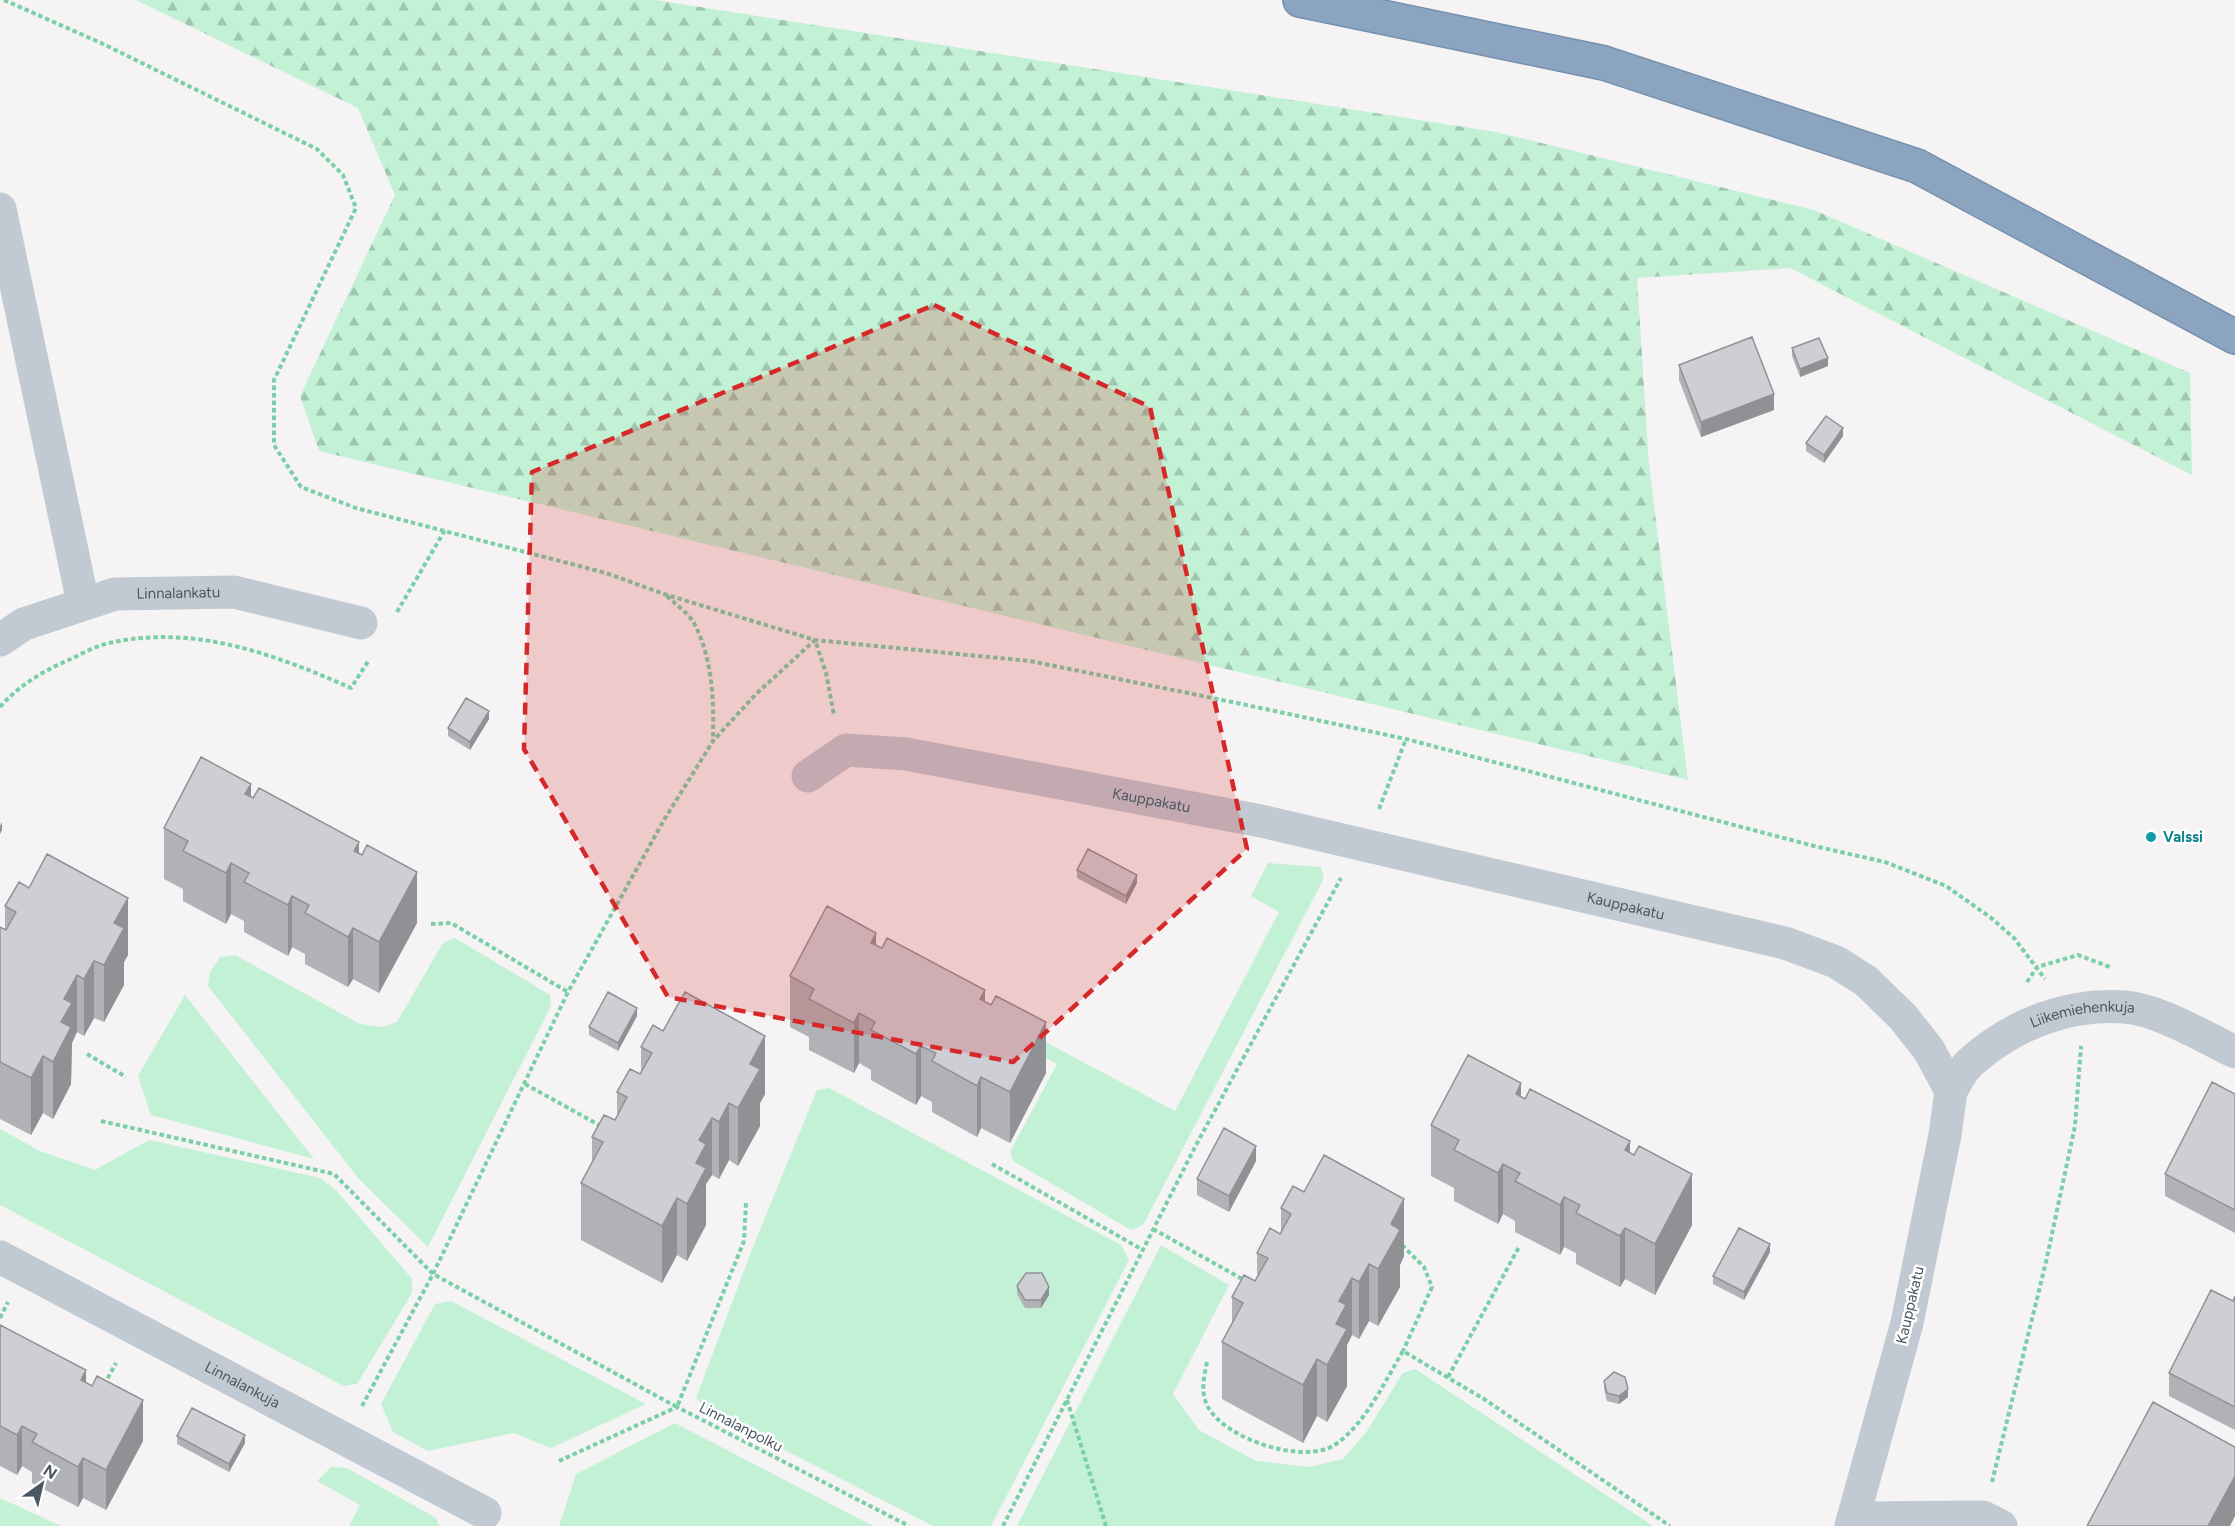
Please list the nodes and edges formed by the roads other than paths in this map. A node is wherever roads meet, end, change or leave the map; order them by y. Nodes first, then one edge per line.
1 (1299, 0) edge
2 (0, 208) edge
3 (5, 248) edge
4 (2235, 337) edge
5 (83, 603) junction
6 (362, 623) dead end
7 (0, 640) edge
8 (808, 776) dead end
9 (2235, 1052) edge
10 (1951, 1091) junction
11 (0, 1257) edge
12 (485, 1513) dead end
13 (1852, 1522) edge
14 (2001, 1526) edge

1 - 4 highway
2 - 3 street
3 - 5 street
5 - 6 street, Linnalankatu
5 - 7 street, Linnalankatu
8 - 10 street, Kauppakatu
9 - 10 street, Liikemiehenkuja
10 - 13 street, Kauppakatu
11 - 12 street, Linnalankuja
13 - 14 street

